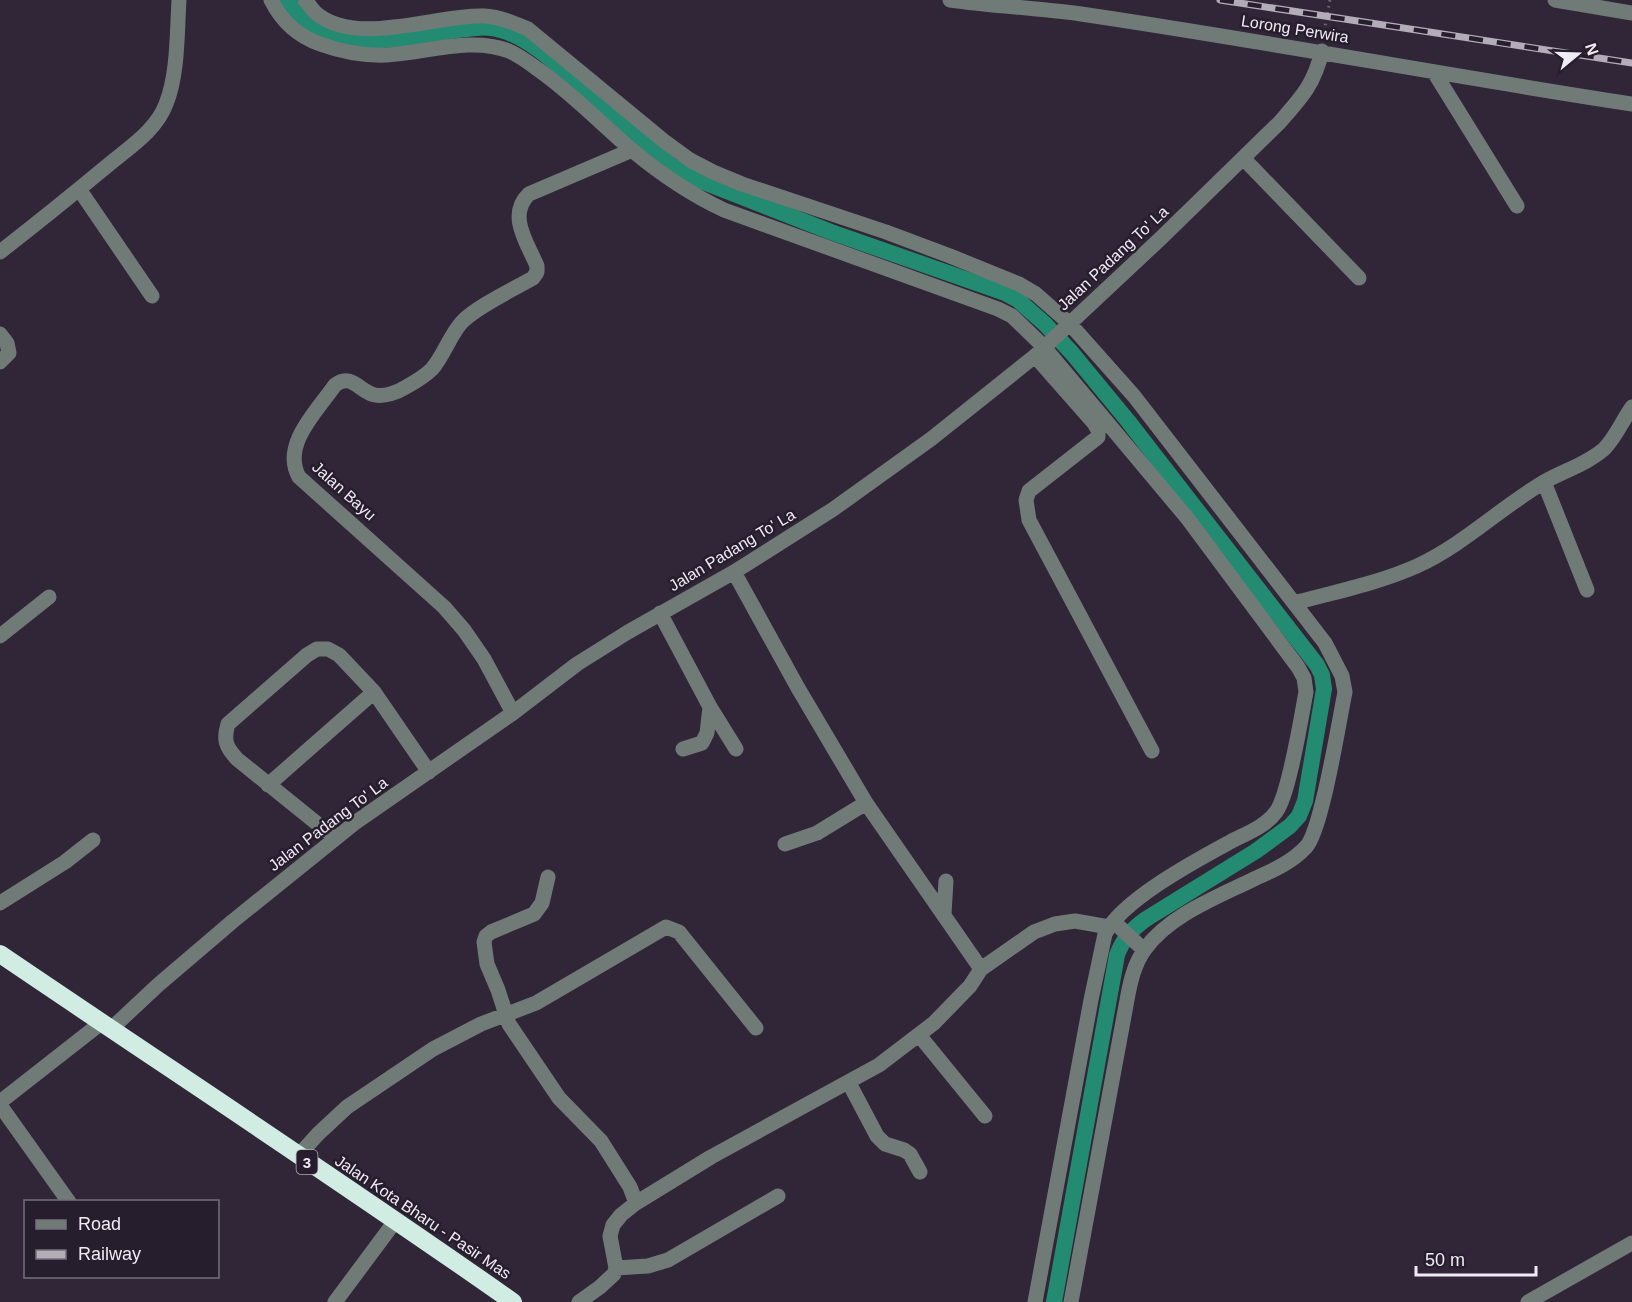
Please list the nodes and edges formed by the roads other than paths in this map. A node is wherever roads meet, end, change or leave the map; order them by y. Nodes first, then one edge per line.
1 (179, 0) edge
2 (271, 0) edge
3 (305, 0) edge
4 (950, 0) edge
5 (1555, 0) edge
6 (1632, 13) edge
7 (1322, 51) junction
8 (1434, 72) junction
9 (1632, 104) edge
10 (632, 150) junction
11 (1244, 159) junction
12 (79, 189) junction
13 (1517, 206) dead end
14 (0, 252) edge
15 (1359, 278) dead end
16 (152, 296) dead end
17 (1066, 327) junction
18 (0, 334) edge
19 (1042, 349) junction
20 (0, 363) edge
21 (1632, 407) edge
22 (1544, 482) junction
23 (734, 572) junction
24 (1587, 590) dead end
25 (49, 597) dead end
26 (1294, 603) junction
27 (660, 613) junction
28 (0, 636) edge
29 (374, 692) junction
30 (710, 707) junction
31 (513, 713) junction
32 (736, 748) dead end
33 (683, 749) dead end
34 (1152, 751) dead end
35 (429, 772) junction
36 (268, 785) junction
37 (866, 803) junction
38 (335, 838) junction
39 (93, 840) dead end
40 (785, 844) dead end
41 (548, 877) dead end
42 (946, 880) dead end
43 (0, 903) edge
44 (944, 914) junction
45 (1113, 925) junction
46 (1142, 948) junction
47 (0, 954) edge
48 (981, 969) junction
49 (505, 1017) junction
50 (106, 1026) junction
51 (756, 1028) dead end
52 (919, 1035) junction
53 (849, 1083) junction
54 (0, 1103) edge
55 (985, 1116) dead end
56 (298, 1156) junction
57 (921, 1172) dead end
58 (778, 1197) dead end
59 (68, 1200) edge
60 (636, 1203) junction
61 (396, 1220) junction
62 (1632, 1243) edge
63 (616, 1268) junction
64 (335, 1302) edge
65 (513, 1302) edge
66 (579, 1302) edge
67 (1035, 1302) edge
68 (1071, 1302) edge
69 (1528, 1302) edge

1 - 12 street
2 - 10 street
3 - 17 street
4 - 7 street, Lorong Perwira
5 - 6 street
7 - 8 street, Lorong Perwira
7 - 11 street, Jalan Padang To' La
8 - 9 street, Lorong Perwira
8 - 13 street
10 - 19 street
10 - 31 street, Jalan Bayu
11 - 15 street
11 - 17 street, Jalan Padang To' La
12 - 14 street
12 - 16 street
17 - 19 street, Jalan Padang To' La
17 - 26 street
18 - 20 street
19 - 23 street, Jalan Padang To' La
19 - 34 street
19 - 45 street
21 - 22 street
22 - 24 street
22 - 26 street
23 - 27 street, Jalan Padang To' La
23 - 37 street
25 - 28 street
26 - 46 street
27 - 30 street
27 - 31 street, Jalan Padang To' La
29 - 35 street
29 - 36 street
29 - 36 street
30 - 32 street
30 - 33 street
31 - 35 street, Jalan Padang To' La
35 - 38 street, Jalan Padang To' La
36 - 38 street
37 - 40 street
37 - 44 street
38 - 50 street, Jalan Padang To' La
39 - 43 street
41 - 49 street
42 - 44 street
44 - 48 street
45 - 46 street
45 - 48 street
45 - 67 street
46 - 68 street
47 - 50 highway, 3
48 - 52 street
49 - 51 street
49 - 56 street
49 - 60 street
50 - 54 street, Jalan Padang To' La
50 - 56 highway, Jalan Kota Bharu - Pasir Mas / 3
52 - 53 street
52 - 55 street
53 - 57 street
53 - 60 street
54 - 59 street
56 - 61 highway, Jalan Kota Bharu - Pasir Mas / 3
58 - 63 street
60 - 63 street
61 - 64 street
61 - 65 highway, Jalan Kota Bharu - Pasir Mas / 3
62 - 69 street
63 - 66 street

